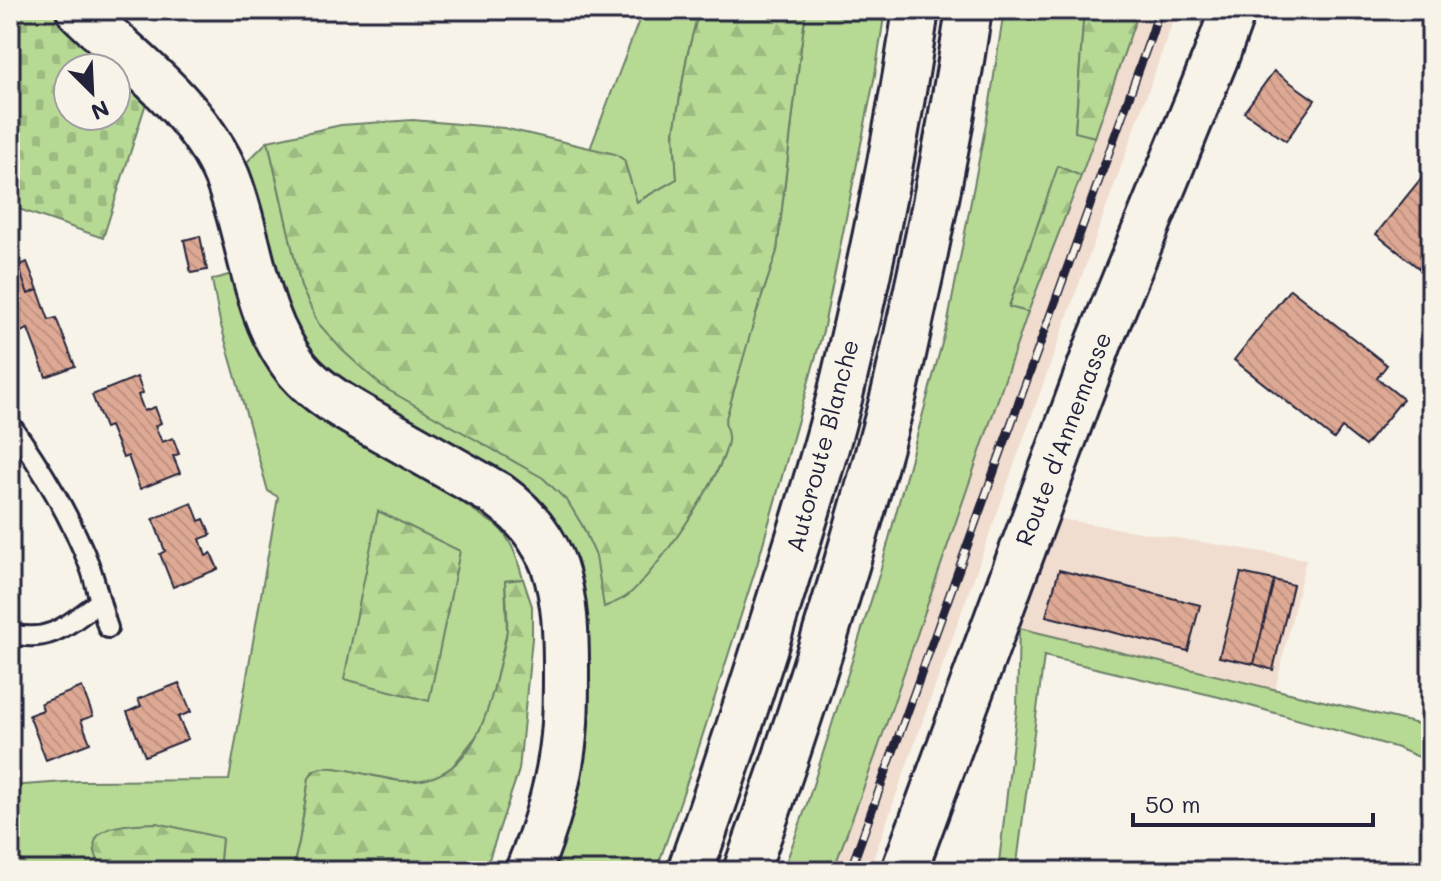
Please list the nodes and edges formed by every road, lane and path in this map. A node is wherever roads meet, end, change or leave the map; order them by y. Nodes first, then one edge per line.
1 (79, 10) edge
2 (916, 10) edge
3 (969, 10) edge
4 (1233, 10) edge
5 (10, 424) edge
6 (100, 601) junction
7 (108, 628) dead end
8 (10, 633) edge
9 (528, 871) edge
10 (690, 871) edge
11 (746, 871) edge
12 (904, 871) edge

1 - 9 main road
2 - 10 main road, Autoroute Blanche
3 - 11 main road
4 - 12 main road, Route d'Annemasse
5 - 6 lane
6 - 7 lane
6 - 8 lane

